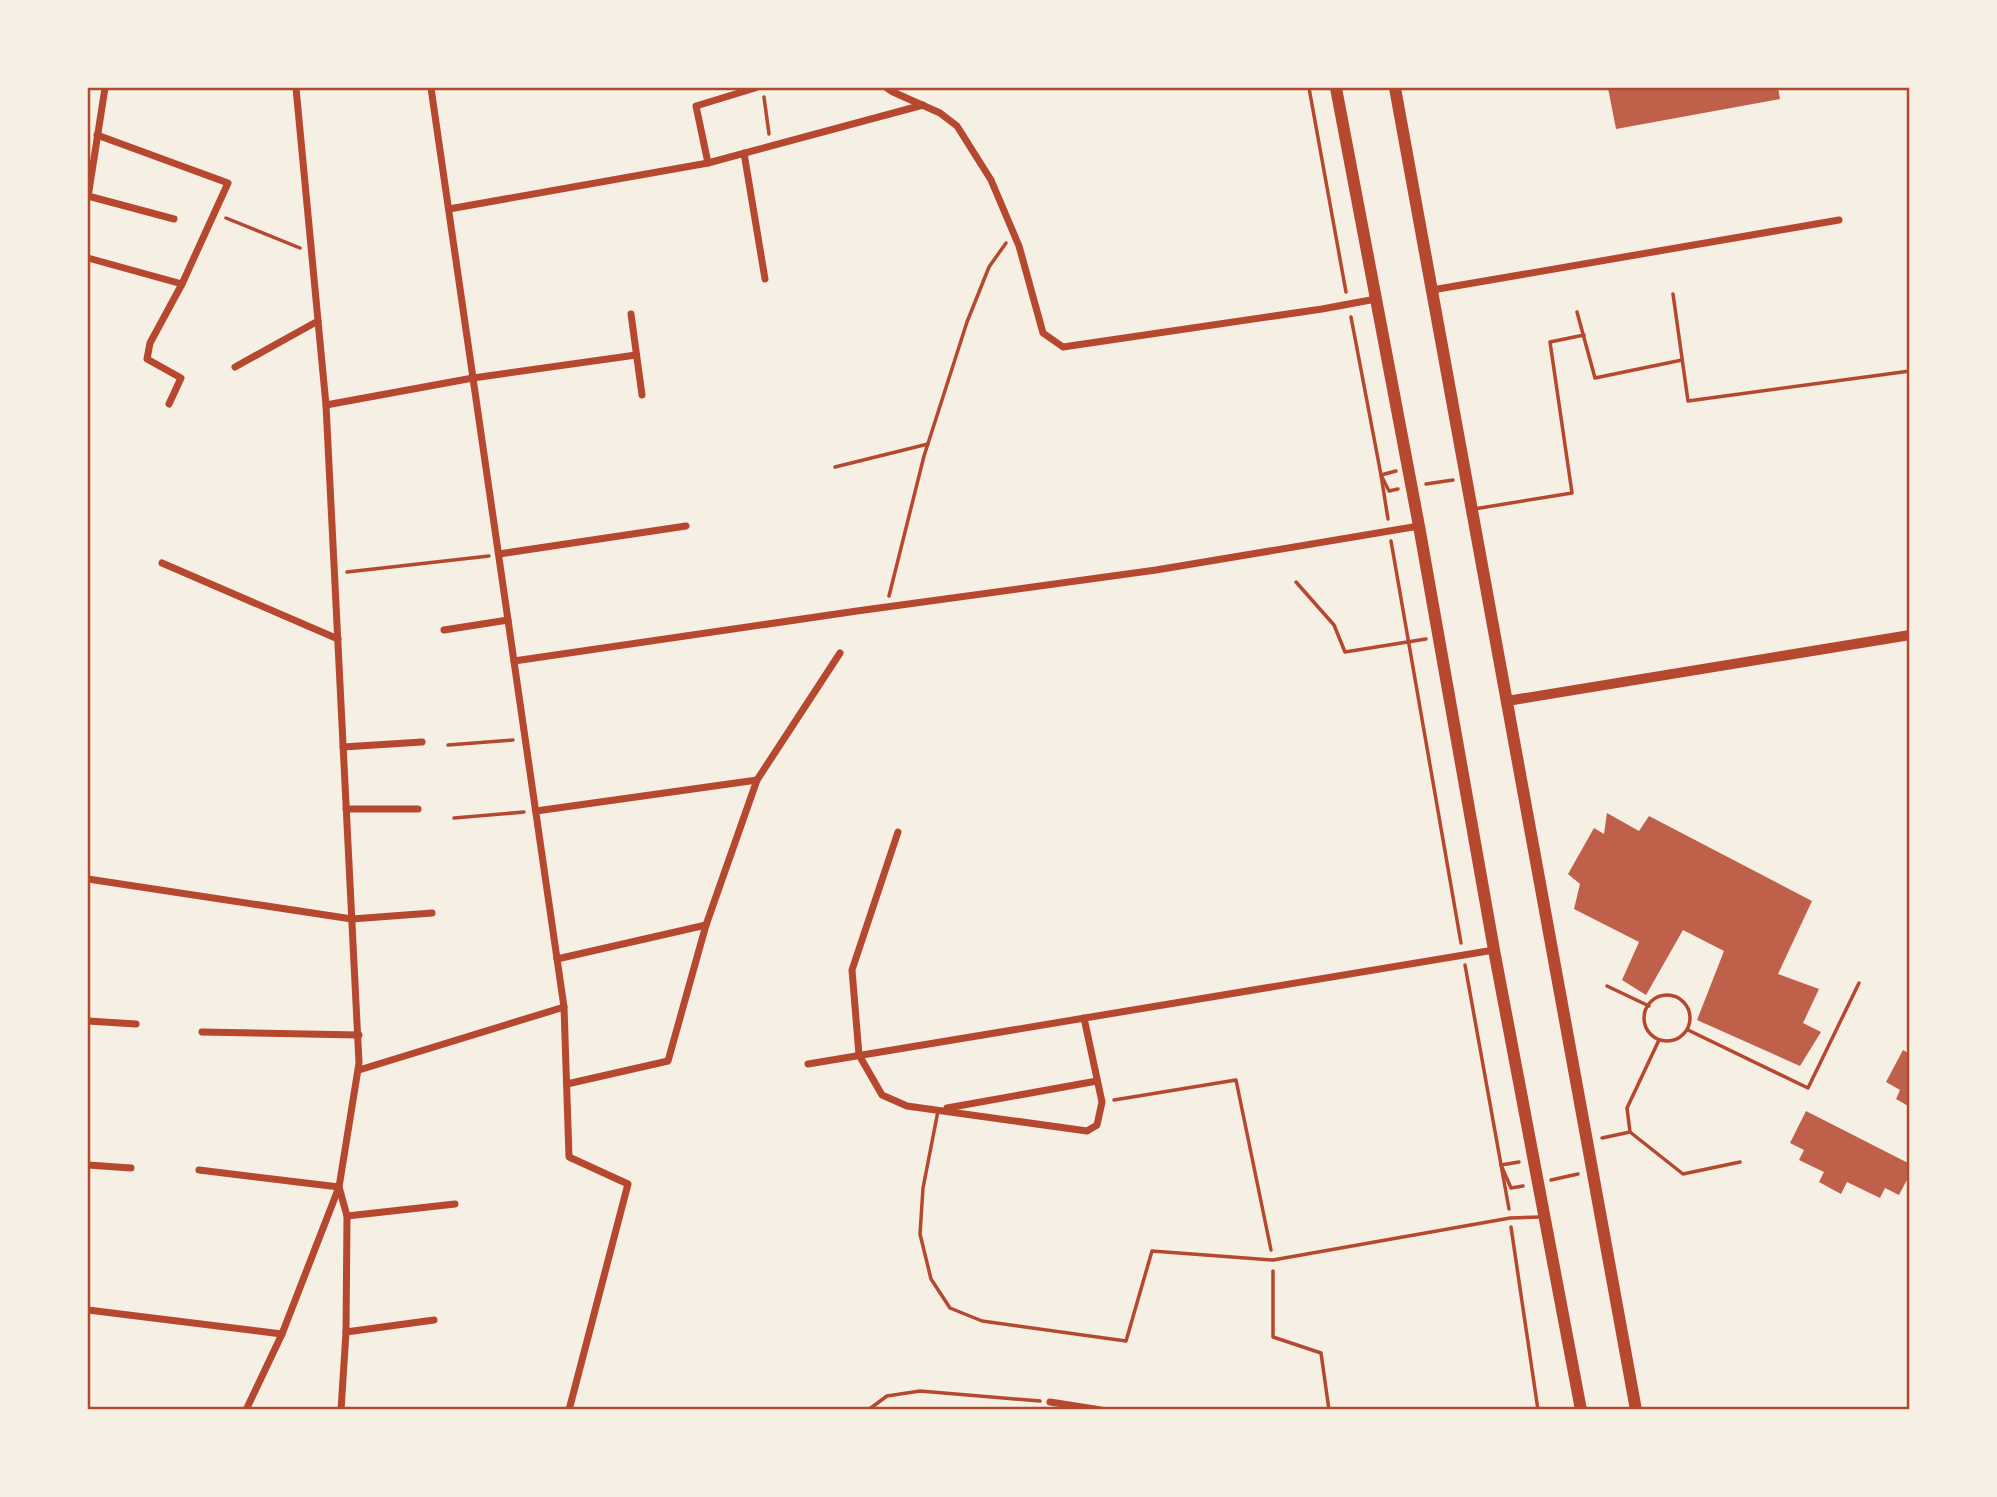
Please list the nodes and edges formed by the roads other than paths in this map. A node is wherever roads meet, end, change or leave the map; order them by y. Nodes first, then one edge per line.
1 (105, 88) edge
2 (296, 88) edge
3 (431, 88) edge
4 (755, 88) edge
5 (887, 88) edge
6 (1336, 88) edge
7 (1395, 88) edge
8 (923, 105) junction
9 (97, 135) junction
10 (744, 153) junction
11 (708, 163) junction
12 (88, 196) edge
13 (449, 209) junction
14 (174, 219) dead end
15 (1839, 220) dead end
16 (88, 258) edge
17 (765, 279) dead end
18 (182, 284) junction
19 (1432, 290) junction
20 (1672, 295) dead end
21 (1377, 299) junction
22 (1577, 312) dead end
23 (631, 314) dead end
24 (318, 321) junction
25 (1584, 335) junction
26 (636, 355) junction
27 (1682, 360) junction
28 (235, 367) dead end
29 (1909, 371) edge
30 (473, 378) junction
31 (642, 395) dead end
32 (169, 404) dead end
33 (326, 405) junction
34 (1472, 509) junction
35 (686, 526) dead end
36 (1419, 526) junction
37 (499, 554) junction
38 (162, 563) dead end
39 (508, 620) junction
40 (444, 629) dead end
41 (1909, 635) edge
42 (338, 639) junction
43 (840, 653) dead end
44 (514, 662) junction
45 (1507, 701) junction
46 (422, 742) dead end
47 (343, 747) junction
48 (757, 780) junction
49 (346, 809) junction
50 (418, 809) dead end
51 (536, 811) junction
52 (898, 832) dead end
53 (88, 879) edge
54 (432, 913) dead end
55 (352, 919) junction
56 (706, 925) junction
57 (1494, 950) junction
58 (557, 959) junction
59 (564, 1007) junction
60 (1084, 1018) junction
61 (88, 1021) edge
62 (136, 1024) dead end
63 (202, 1032) dead end
64 (359, 1035) junction
65 (859, 1055) junction
66 (808, 1064) dead end
67 (359, 1070) junction
68 (1097, 1081) junction
69 (567, 1084) junction
70 (938, 1110) junction
71 (88, 1165) edge
72 (131, 1168) dead end
73 (199, 1170) dead end
74 (339, 1187) junction
75 (455, 1204) dead end
76 (347, 1216) junction
77 (1546, 1217) junction
78 (88, 1310) edge
79 (434, 1320) dead end
80 (346, 1332) junction
81 (282, 1334) junction
82 (1050, 1402) road end
83 (340, 1407) edge
84 (246, 1409) edge
85 (569, 1409) edge
86 (1101, 1409) edge
87 (1581, 1409) edge
88 (1636, 1409) edge

1 - 9 street
2 - 24 street
3 - 13 street
4 - 11 street
5 - 8 street
6 - 21 main road
7 - 19 main road
8 - 10 street
8 - 21 street
9 - 12 street
9 - 18 street
10 - 11 street
10 - 17 street
11 - 13 street
12 - 14 street
13 - 30 street
15 - 19 street
16 - 18 street
18 - 32 street
19 - 34 main road
20 - 27 lane
21 - 36 main road
22 - 25 lane
23 - 26 street
24 - 28 street
24 - 33 street
25 - 27 lane
25 - 34 lane
26 - 30 street
26 - 31 street
27 - 29 lane
30 - 33 street
30 - 37 street
33 - 42 street
34 - 45 main road
35 - 37 street
36 - 44 street
36 - 57 main road
37 - 39 street
38 - 42 street
39 - 40 street
39 - 44 street
41 - 45 street
42 - 47 street
43 - 48 street
44 - 51 street
45 - 88 main road
46 - 47 street
47 - 49 street
48 - 51 street
48 - 56 street
49 - 50 street
49 - 55 street
51 - 58 street
52 - 65 street
53 - 55 street
54 - 55 street
55 - 64 street
56 - 58 street
56 - 69 street
57 - 60 street
57 - 77 main road
58 - 59 street
59 - 67 street
59 - 69 street
60 - 65 street
60 - 68 street
61 - 62 street
63 - 64 street
64 - 67 street
65 - 66 street
65 - 70 street
67 - 74 street
68 - 70 street
68 - 70 street
69 - 85 street
70 - 77 lane
71 - 72 street
73 - 74 street
74 - 76 street
74 - 81 street
75 - 76 street
76 - 80 street
77 - 87 main road
78 - 81 street
79 - 80 street
80 - 83 street
81 - 84 street
82 - 86 street

